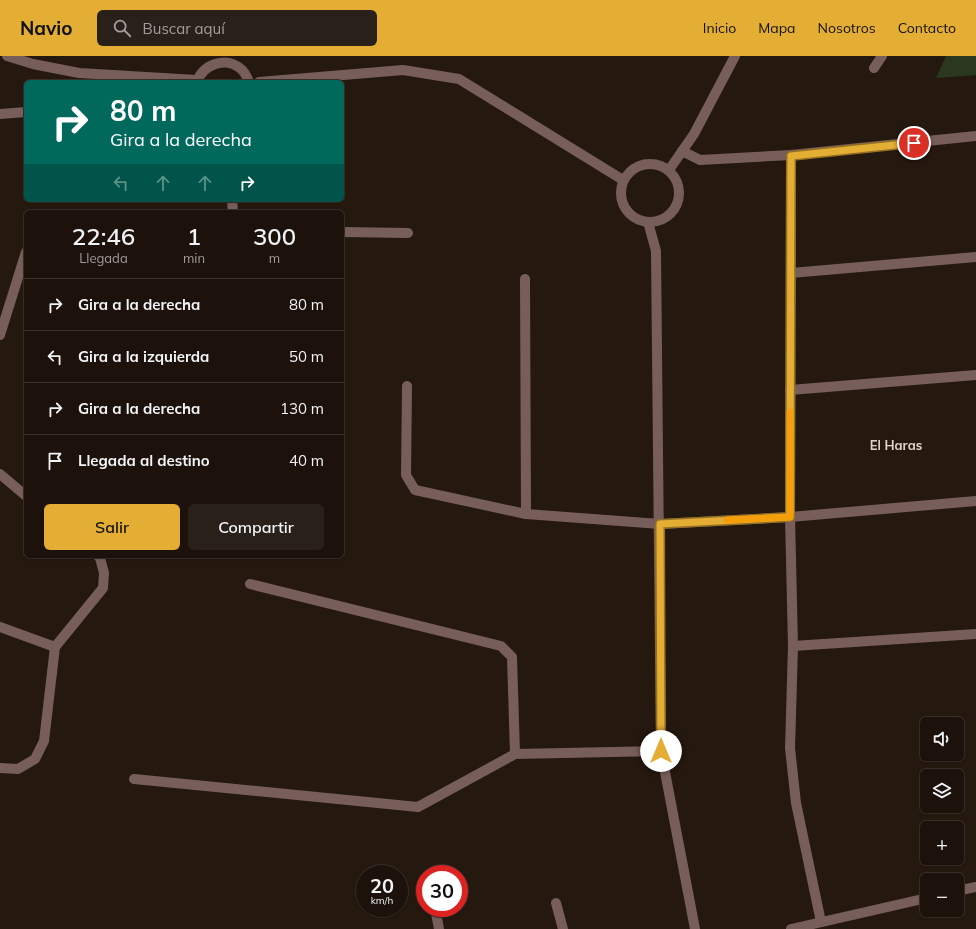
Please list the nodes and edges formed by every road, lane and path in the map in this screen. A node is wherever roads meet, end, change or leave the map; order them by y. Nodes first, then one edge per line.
1 (7, 56) edge
2 (735, 56) edge
3 (882, 56) edge
4 (226, 59) edge
5 (874, 68) dead end
6 (182, 80) edge
7 (198, 80) edge
8 (248, 80) edge
9 (283, 80) edge
10 (24, 112) edge
11 (0, 114) edge
12 (976, 136) edge
13 (682, 152) junction
14 (791, 156) junction
15 (669, 170) junction
16 (623, 180) junction
17 (648, 222) junction
18 (344, 232) edge
19 (408, 233) dead end
20 (976, 257) edge
21 (24, 258) edge
22 (791, 272) junction
23 (525, 279) dead end
24 (0, 336) edge
25 (976, 376) edge
26 (407, 386) dead end
27 (790, 390) junction
28 (0, 474) edge
29 (24, 494) edge
30 (976, 501) edge
31 (526, 514) junction
32 (790, 517) junction
33 (660, 524) junction
34 (100, 558) edge
35 (250, 584) dead end
36 (0, 627) edge
37 (976, 634) edge
38 (793, 646) junction
39 (55, 647) junction
40 (661, 751) junction
41 (515, 754) junction
42 (0, 768) edge
43 (134, 779) dead end
44 (976, 887) edge
45 (964, 890) edge
46 (920, 900) edge
47 (556, 903) dead end
48 (437, 917) edge
49 (821, 922) junction
50 (439, 929) edge
51 (562, 929) edge
52 (695, 929) edge
53 (790, 929) edge

1 - 6 street
2 - 13 street
3 - 5 street
4 - 7 street
4 - 8 street
9 - 16 street
10 - 11 street
12 - 14 street
13 - 14 street
13 - 15 street
14 - 22 street
15 - 16 street
15 - 17 street
16 - 17 street
17 - 33 street
18 - 19 street
20 - 22 street
21 - 24 street
22 - 27 street
23 - 31 street
25 - 27 street
26 - 31 street
27 - 32 street
28 - 29 street
30 - 32 street
31 - 33 street
32 - 33 street
32 - 38 street
33 - 40 street
34 - 39 street
35 - 41 street
36 - 39 street
37 - 38 street
38 - 49 street
39 - 42 street
40 - 41 street
40 - 52 street
41 - 43 street
44 - 45 street
46 - 49 street
47 - 51 street
48 - 50 street
49 - 53 street

